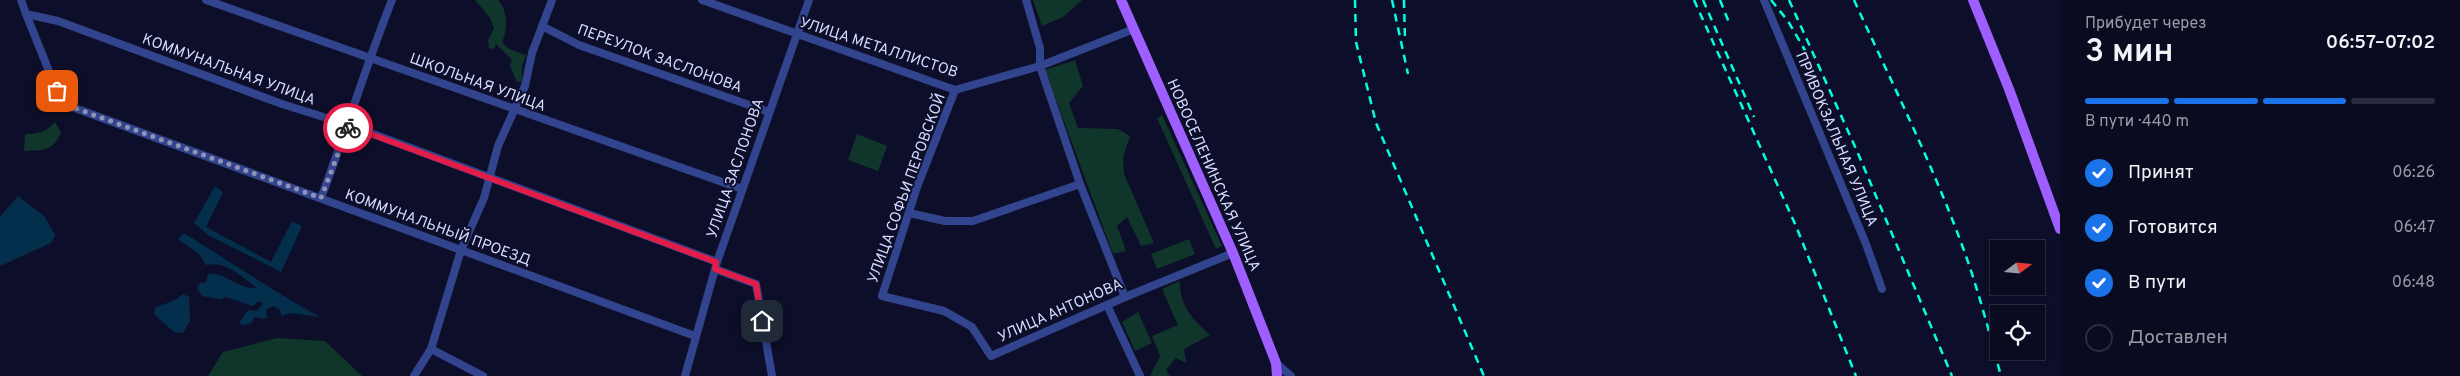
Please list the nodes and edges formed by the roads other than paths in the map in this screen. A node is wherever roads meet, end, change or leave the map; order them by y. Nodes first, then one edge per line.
1 (21, 0) edge
2 (206, 0) edge
3 (392, 0) edge
4 (552, 0) edge
5 (702, 0) edge
6 (809, 0) edge
7 (1026, 0) edge
8 (1121, 0) edge
9 (1764, 0) edge
10 (1973, 0) edge
11 (26, 14) junction
12 (542, 26) junction
13 (1134, 29) junction
14 (796, 35) junction
15 (369, 59) junction
16 (1040, 66) junction
17 (955, 90) junction
18 (515, 110) junction
19 (769, 112) junction
20 (349, 126) junction
21 (489, 177) junction
22 (1080, 184) junction
23 (742, 188) junction
24 (321, 198) junction
25 (909, 213) junction
26 (2060, 229) edge
27 (461, 250) junction
28 (1233, 253) junction
29 (716, 266) junction
30 (1882, 289) dead end
31 (882, 296) joint
32 (1125, 297) junction
33 (1107, 305) junction
34 (696, 336) junction
35 (431, 349) junction
36 (1276, 363) junction
37 (414, 376) edge
38 (483, 376) edge
39 (685, 376) edge
40 (772, 376) edge
41 (1140, 376) edge
42 (1276, 376) edge
43 (1291, 376) edge

1 - 11 street
2 - 15 street, ШКОЛЬНАЯ УЛИЦА
3 - 15 street
4 - 12 street
5 - 14 street, УЛИЦА МЕТАЛЛИСТОВ
6 - 14 street, УЛИЦА ЗАСЛОНОВА
7 - 16 street
8 - 13 main road, НОВОСЕЛЕНИНСКАЯ УЛИЦА
9 - 30 street, ПРИВОКЗАЛЬНАЯ УЛИЦА
10 - 26 main road
11 - 20 street, КОММУНАЛЬНАЯ УЛИЦА
11 - 24 street, КОММУНАЛЬНЫЙ ПРОЕЗД
12 - 18 street
12 - 19 street, ПЕРЕУЛОК ЗАСЛОНОВА
13 - 16 street, УЛИЦА МЕТАЛЛИСТОВ
13 - 28 main road, НОВОСЕЛЕНИНСКАЯ УЛИЦА
14 - 17 street, УЛИЦА МЕТАЛЛИСТОВ
14 - 19 street, УЛИЦА ЗАСЛОНОВА
15 - 18 street, ШКОЛЬНАЯ УЛИЦА
15 - 20 street
16 - 17 street, УЛИЦА МЕТАЛЛИСТОВ
16 - 22 street
17 - 25 street, УЛИЦА СОФЬИ ПЕРОВСКОЙ
18 - 21 street
18 - 23 street, ШКОЛЬНАЯ УЛИЦА
19 - 23 street, УЛИЦА ЗАСЛОНОВА
20 - 21 street, КОММУНАЛЬНАЯ УЛИЦА
20 - 24 street
21 - 27 street
21 - 29 street, КОММУНАЛЬНАЯ УЛИЦА
22 - 25 street
22 - 32 street
23 - 29 street, УЛИЦА ЗАСЛОНОВА
24 - 27 street, КОММУНАЛЬНЫЙ ПРОЕЗД
25 - 31 street, УЛИЦА СОФЬИ ПЕРОВСКОЙ
27 - 34 street, КОММУНАЛЬНЫЙ ПРОЕЗД
27 - 35 street
28 - 32 street, УЛИЦА АНТОНОВА
28 - 36 main road, НОВОСЕЛЕНИНСКАЯ УЛИЦА
29 - 34 street, УЛИЦА ЗАСЛОНОВА
29 - 40 street, КОММУНАЛЬНАЯ УЛИЦА
31 - 33 street, УЛИЦА АНТОНОВА
32 - 33 street, УЛИЦА АНТОНОВА
33 - 41 street
34 - 39 street, УЛИЦА ЗАСЛОНОВА
35 - 37 street
35 - 38 street
36 - 42 main road
36 - 43 street

